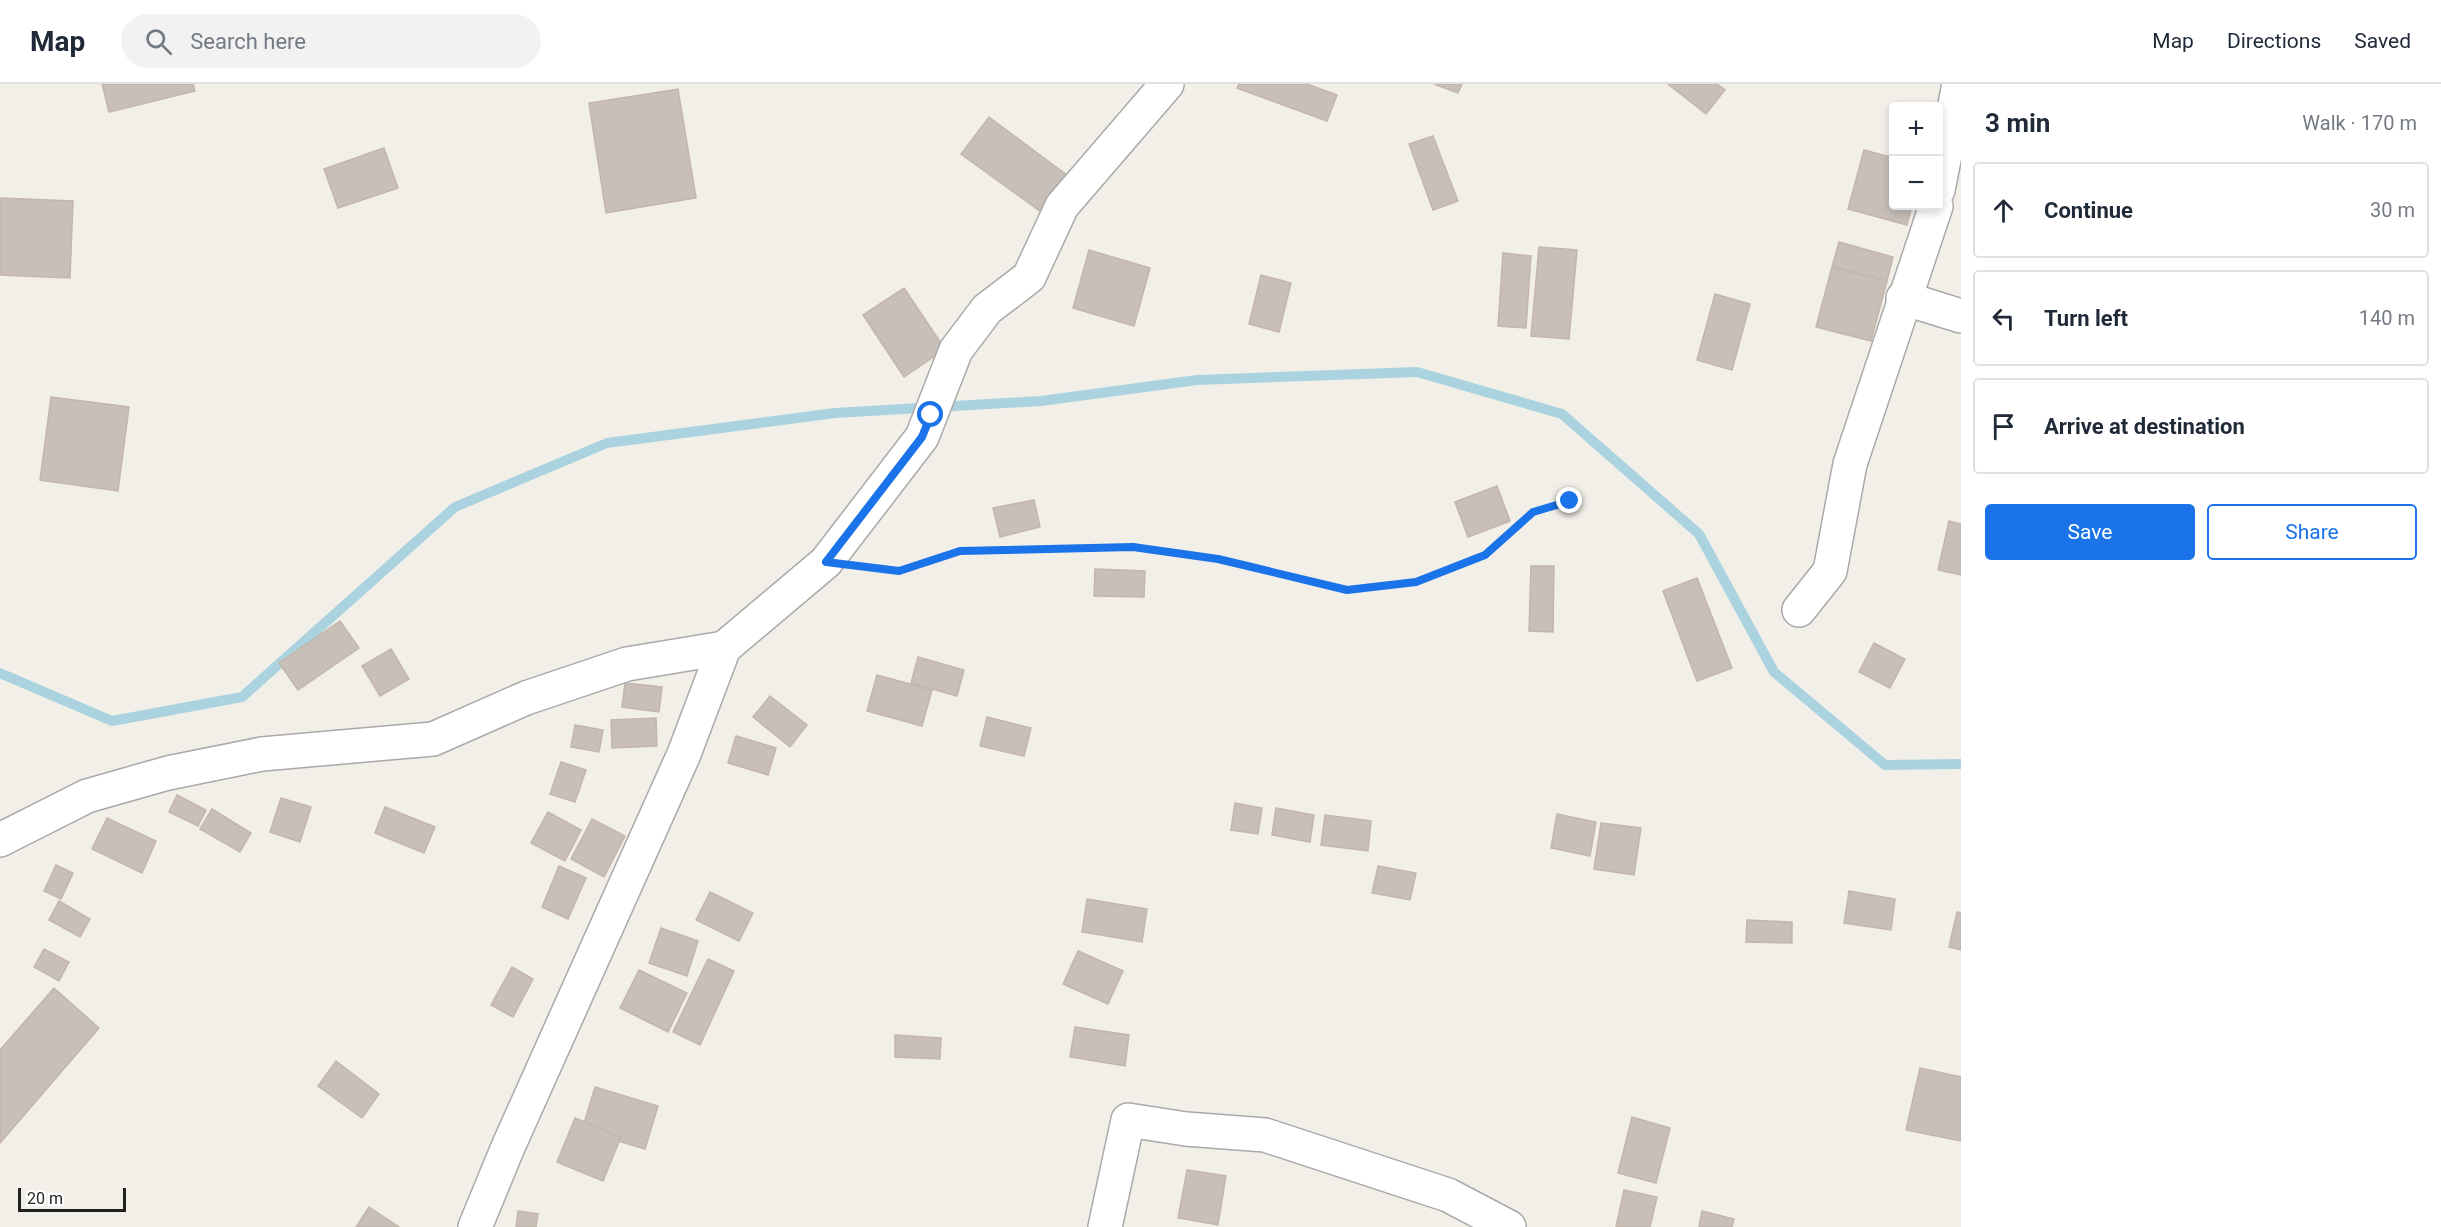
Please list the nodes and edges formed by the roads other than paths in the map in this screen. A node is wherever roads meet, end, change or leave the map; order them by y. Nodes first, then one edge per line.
1 (1167, 84) edge
2 (1959, 84) edge
3 (1943, 165) edge
4 (1935, 210) edge
5 (1903, 298) junction
6 (1961, 316) edge
7 (1799, 610) dead end
8 (724, 648) junction
9 (0, 840) edge
10 (475, 1227) edge
11 (1105, 1227) edge
12 (1509, 1227) edge

1 - 8 street
2 - 3 street
4 - 5 street
5 - 6 street
5 - 7 street
8 - 9 street
8 - 10 street
11 - 12 street

